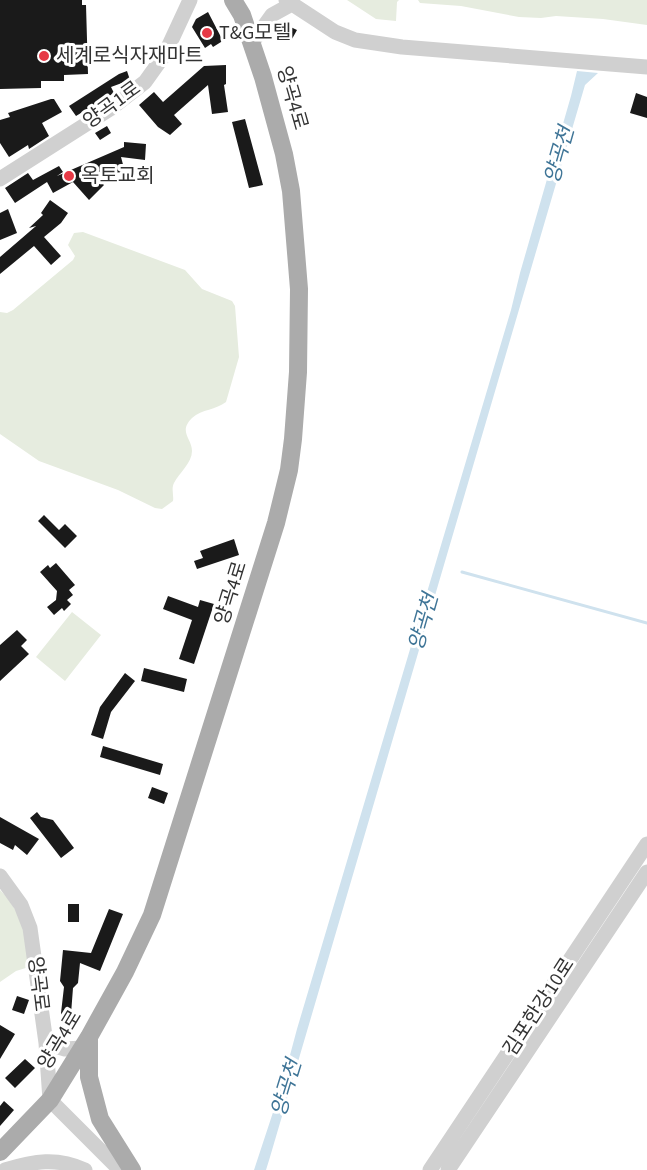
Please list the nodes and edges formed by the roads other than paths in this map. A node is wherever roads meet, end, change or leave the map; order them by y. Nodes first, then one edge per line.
1 (190, 0) edge
2 (233, 0) edge
3 (289, 2) edge
4 (252, 43) junction
5 (647, 67) edge
6 (0, 179) edge
7 (647, 844) edge
8 (647, 872) edge
9 (0, 876) edge
10 (46, 1043) junction
11 (86, 1043) junction
12 (50, 1100) junction
13 (0, 1152) edge
14 (6, 1170) edge
15 (85, 1170) edge
16 (120, 1170) edge
17 (132, 1170) edge
18 (430, 1170) edge
19 (448, 1170) edge

1 - 6 street, 양곡1로
2 - 4 main road, 양곡4로
3 - 4 street
3 - 5 street
4 - 11 main road, 양곡4로
7 - 18 street, 김포한강10로
8 - 19 street, 김포한강10로
9 - 10 street, 양곡로
10 - 11 street
10 - 12 street, 양곡로
11 - 12 main road, 양곡4로
11 - 17 main road
12 - 13 main road, 양곡4로
12 - 16 street
14 - 15 street

